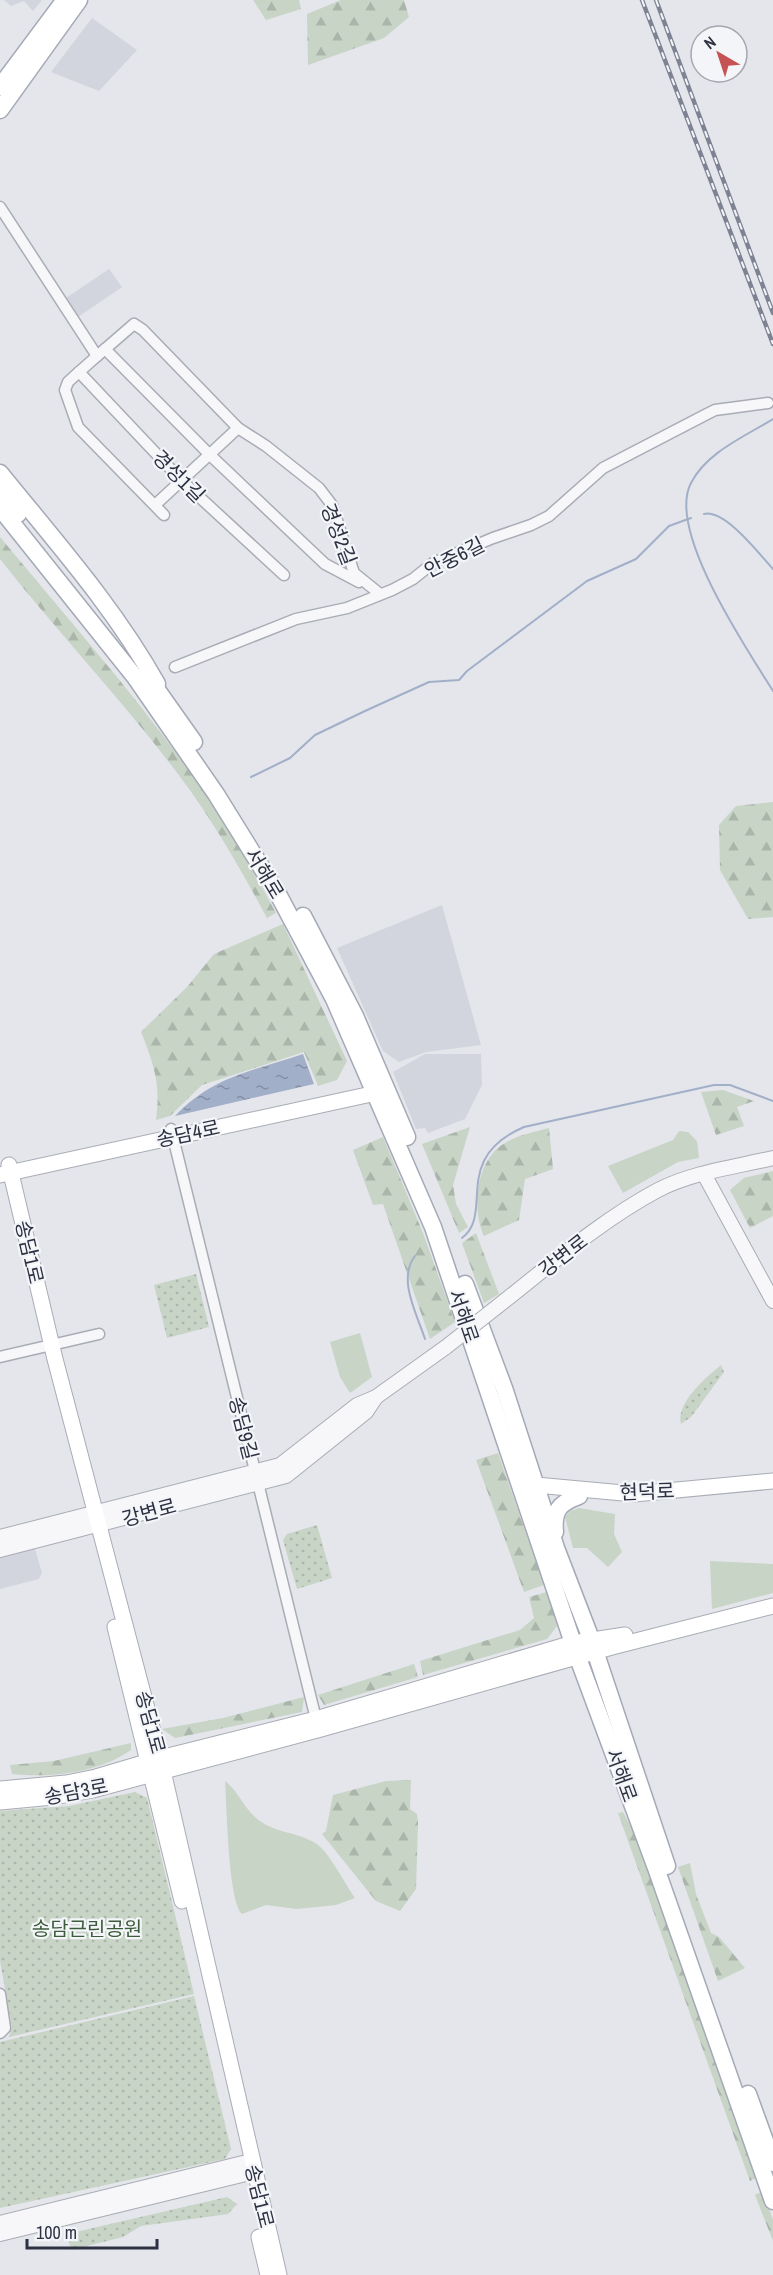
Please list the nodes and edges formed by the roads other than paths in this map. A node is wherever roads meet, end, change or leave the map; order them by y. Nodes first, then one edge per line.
1 (64, 0) edge
2 (79, 0) edge
3 (0, 87) edge
4 (0, 110) edge
5 (0, 207) edge
6 (101, 353) junction
7 (79, 372) junction
8 (768, 403) dead end
9 (238, 428) junction
10 (210, 455) junction
11 (0, 473) edge
12 (182, 481) junction
13 (0, 491) edge
14 (155, 505) junction
15 (4, 513) edge
16 (164, 515) dead end
17 (284, 575) dead end
18 (380, 594) junction
19 (175, 667) dead end
20 (168, 703) junction
21 (374, 1089) junction
22 (172, 1133) junction
23 (773, 1158) edge
24 (4, 1170) edge
25 (704, 1174) junction
26 (773, 1301) edge
27 (99, 1334) dead end
28 (48, 1346) junction
29 (0, 1357) edge
30 (526, 1455) junction
31 (257, 1479) junction
32 (773, 1483) edge
33 (529, 1487) junction
34 (575, 1492) junction
35 (93, 1520) junction
36 (0, 1537) edge
37 (556, 1548) junction
38 (0, 1550) edge
39 (773, 1604) edge
40 (593, 1646) junction
41 (575, 1651) junction
42 (316, 1719) junction
43 (156, 1766) junction
44 (0, 1789) edge
45 (0, 1802) edge
46 (0, 1994) edge
47 (0, 2033) edge
48 (773, 2163) edge
49 (248, 2168) junction
50 (773, 2201) edge
51 (0, 2223) edge
52 (0, 2234) edge
53 (268, 2275) edge
54 (279, 2275) edge

1 - 3 main road
2 - 4 main road
5 - 6 street
6 - 7 street, 경성1길
6 - 9 street, 경성2길
6 - 10 street, 경성2길
7 - 12 street, 경성1길
7 - 14 street, 경성1길
8 - 18 street, 안중6길
9 - 10 street
9 - 18 street, 경성2길
10 - 12 street
10 - 18 street, 경성2길
11 - 20 main road
12 - 14 street
12 - 17 street, 경성1길
13 - 15 main road, 서해로
14 - 16 street
15 - 20 main road, 서해로
15 - 21 main road, 서해로
18 - 19 street, 안중6길
20 - 30 main road, 서해로
21 - 22 main road, 송담4로
21 - 33 main road, 서해로
22 - 24 main road, 송담4로
22 - 31 street, 송담9길
23 - 25 street, 강변로
24 - 28 main road, 송담1로
25 - 26 street
25 - 31 street, 강변로, bridge
27 - 28 street
28 - 29 street
28 - 35 main road, 송담1로
30 - 33 main road, 서해로
30 - 34 main road
31 - 35 street, 강변로
31 - 42 street, 송담9길
32 - 34 main road, 현덕로
33 - 34 main road, 현덕로
33 - 37 main road, 서해로
33 - 41 main road, 서해로
34 - 37 main road
35 - 36 street, 강변로
35 - 38 street, 강변로
35 - 43 main road, 송담1로
37 - 40 main road, 서해로
39 - 40 main road
40 - 41 main road
40 - 48 main road, 서해로
41 - 42 main road
41 - 43 main road
41 - 50 main road, 서해로
42 - 43 main road
43 - 44 main road, 송담3로
43 - 45 main road, 송담3로
43 - 49 main road, 송담1로
46 - 47 street
49 - 51 street
49 - 52 street
49 - 53 main road, 송담1로
49 - 54 main road, 송담1로

